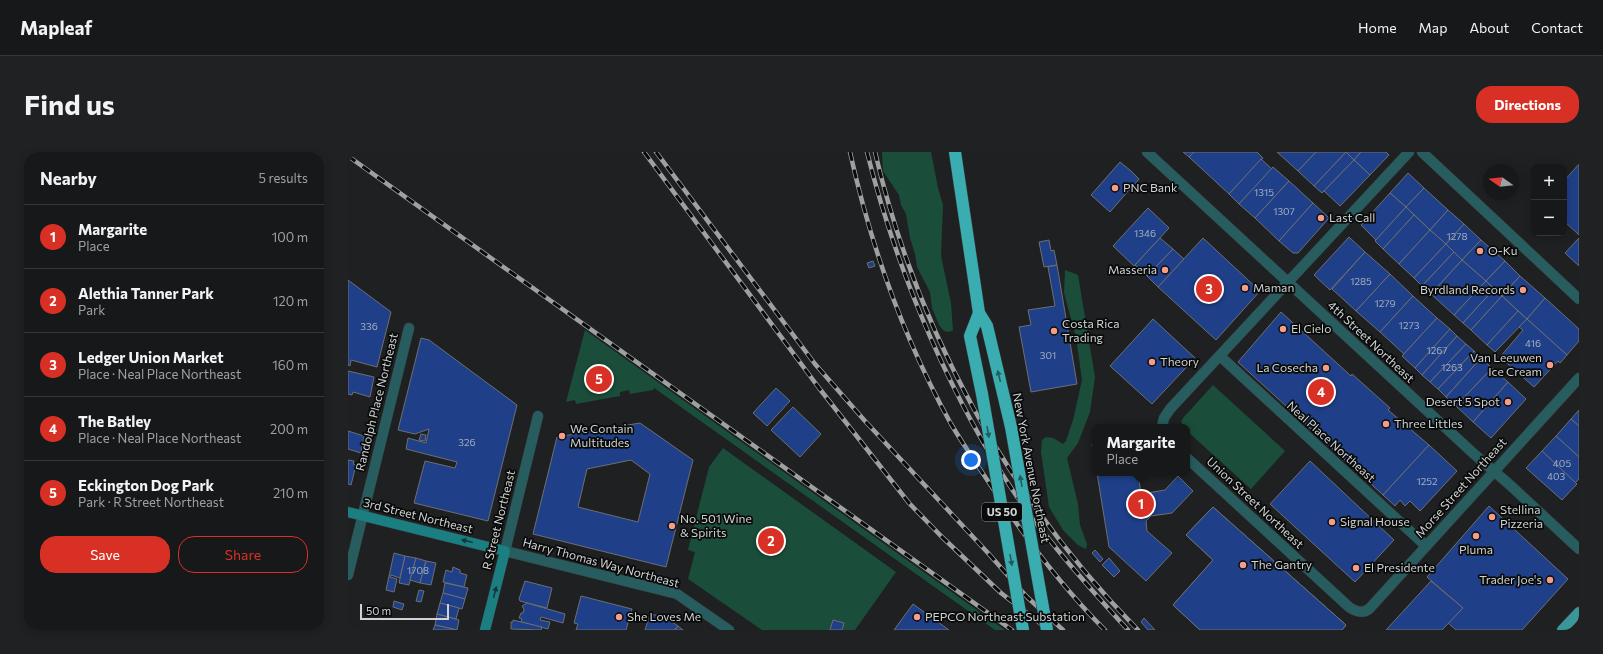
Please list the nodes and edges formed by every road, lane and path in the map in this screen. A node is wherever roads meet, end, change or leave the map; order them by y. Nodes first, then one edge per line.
1 (955, 152) edge
2 (1147, 152) edge
3 (1409, 152) edge
4 (1422, 152) edge
5 (1288, 282) junction
6 (1579, 299) edge
7 (979, 313) junction
8 (409, 328) dead end
9 (1220, 356) junction
10 (1579, 378) edge
11 (538, 416) dead end
12 (1163, 424) edge
13 (1190, 461) edge
14 (1494, 471) junction
15 (348, 512) edge
16 (363, 516) junction
17 (1426, 546) junction
18 (1579, 549) edge
19 (505, 551) junction
20 (348, 575) edge
21 (1360, 612) joint
22 (1579, 612) edge
23 (485, 630) edge
24 (729, 630) edge
25 (1023, 630) edge
26 (1047, 630) edge
27 (1562, 630) edge

1 - 7 highway, New York Avenue Northeast / US 50
2 - 5 street, 4th Street Northeast
3 - 5 street
4 - 6 street
5 - 9 street
5 - 14 street, 4th Street Northeast
7 -> 25 highway, New York Avenue Northeast / US 50, bridge
26 -> 7 highway, New York Avenue Northeast / US 50, bridge
8 - 16 street, Randolph Place Northeast
9 - 12 street
9 - 17 street, Neal Place Northeast
10 - 14 street, Morse Street Northeast
11 - 19 street, R Street Northeast
13 - 21 street, Union Street Northeast
14 - 17 street, Morse Street Northeast
14 - 18 street, 4th Street Northeast
15 - 16 street, 3rd Street Northeast
19 -> 16 street, 3rd Street Northeast
16 - 20 street, Randolph Place Northeast
17 - 21 street, Morse Street Northeast
23 -> 19 street, R Street Northeast
19 - 24 street, Harry Thomas Way Northeast
22 - 27 main road

